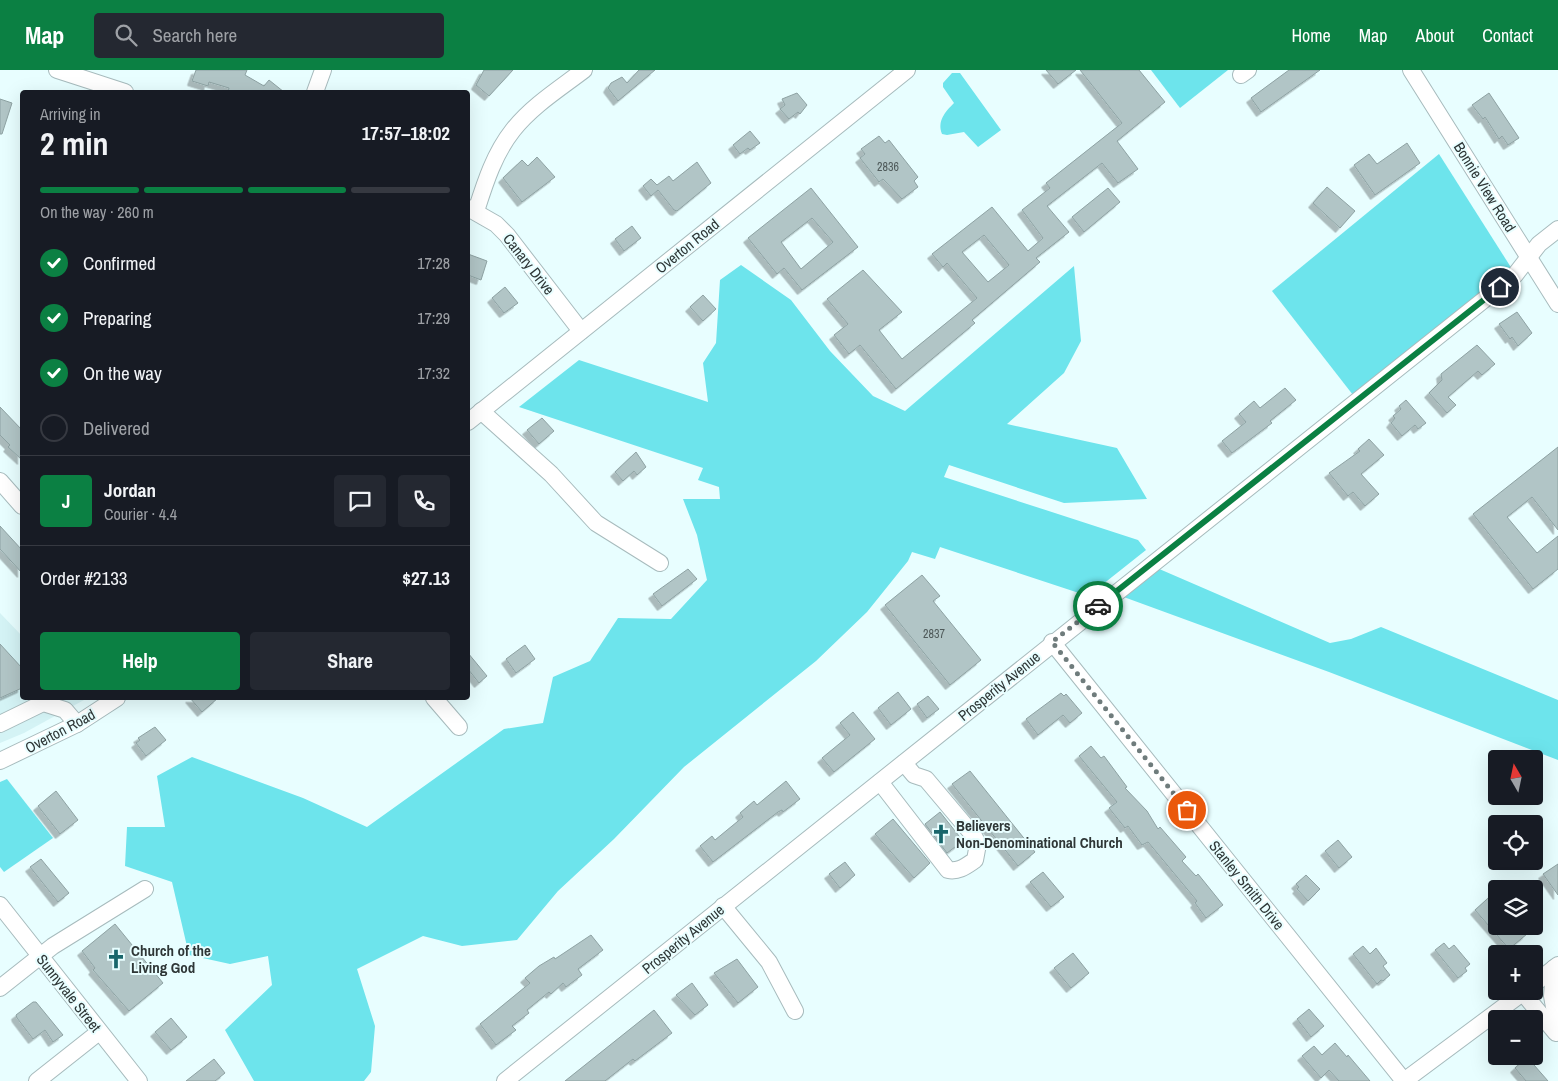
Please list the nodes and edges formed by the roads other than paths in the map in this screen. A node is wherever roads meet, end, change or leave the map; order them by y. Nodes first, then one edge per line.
1 (57, 70) edge
2 (323, 70) edge
3 (584, 70) edge
4 (907, 70) edge
5 (1411, 70) edge
6 (119, 90) edge
7 (316, 90) edge
8 (472, 210) edge
9 (1558, 229) edge
10 (1529, 258) junction
11 (1558, 304) edge
12 (581, 331) junction
13 (481, 411) junction
14 (470, 420) edge
15 (0, 481) edge
16 (20, 504) edge
17 (660, 563) dead end
18 (1052, 642) junction
19 (114, 700) edge
20 (436, 700) edge
21 (0, 724) edge
22 (77, 724) junction
23 (459, 727) dead end
24 (0, 761) edge
25 (904, 763) junction
26 (880, 782) junction
27 (146, 889) dead end
28 (0, 905) edge
29 (723, 906) junction
30 (40, 957) junction
31 (1556, 966) edge
32 (1543, 976) edge
33 (0, 988) edge
34 (1512, 1000) edge
35 (1534, 1000) edge
36 (794, 1010) dead end
37 (1558, 1029) edge
38 (100, 1032) junction
39 (1558, 1035) edge
40 (37, 1081) edge
41 (139, 1081) edge
42 (505, 1081) edge
43 (1404, 1081) edge

1 - 6 street
2 - 7 street
3 - 8 street
4 - 12 street, Overton Road
5 - 10 street, Bonnie View Road
8 - 12 street, Canary Drive
9 - 10 street, Prosperity Avenue
10 - 11 street, Bonnie View Road
10 - 18 street, Prosperity Avenue
12 - 13 street, Overton Road
13 - 14 street, Overton Road
13 - 17 street
15 - 16 street
18 - 25 street, Prosperity Avenue
18 - 43 street, Stanley Smith Drive
19 - 22 street, Overton Road
20 - 23 street
21 - 22 street
22 - 24 street, Overton Road
25 - 26 street, Prosperity Avenue
25 - 26 street
26 - 29 street, Prosperity Avenue
27 - 30 street
28 - 30 street, Sunnyvale Street
29 - 36 street
29 - 42 street, Prosperity Avenue
30 - 33 street
30 - 38 street, Sunnyvale Street
31 - 32 street
31 - 37 street
34 - 43 street
35 - 39 street
38 - 40 street
38 - 41 street, Sunnyvale Street

